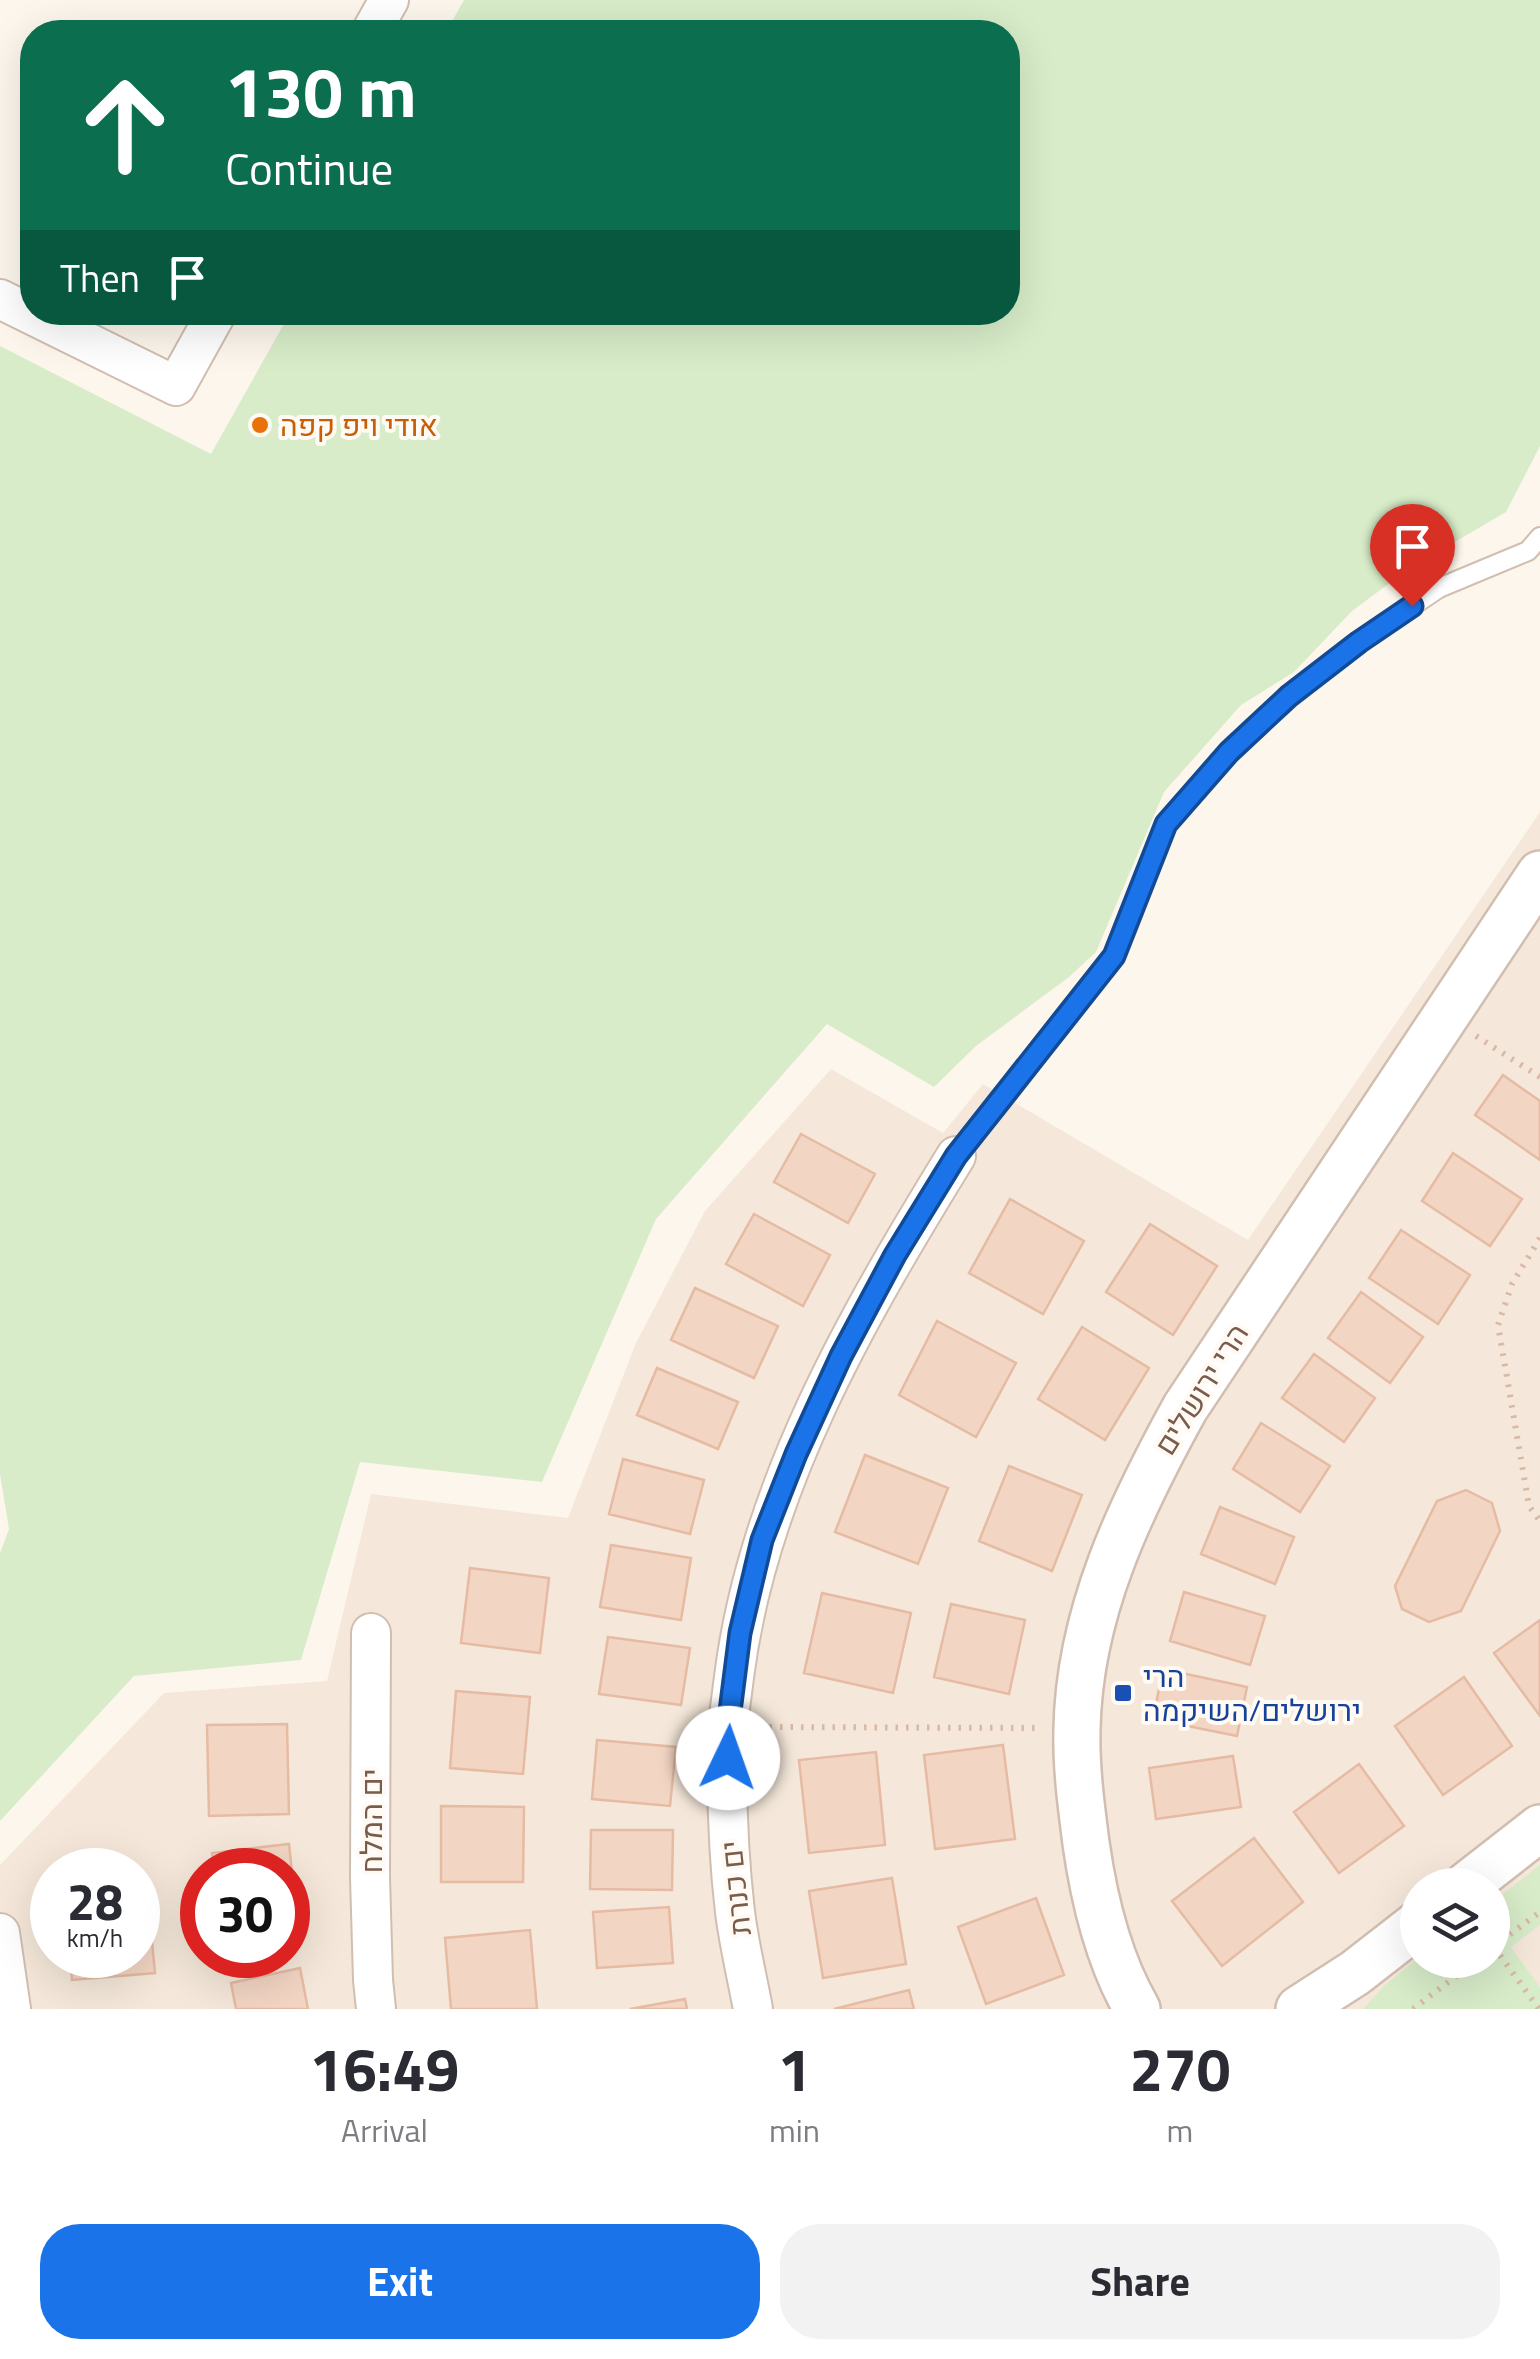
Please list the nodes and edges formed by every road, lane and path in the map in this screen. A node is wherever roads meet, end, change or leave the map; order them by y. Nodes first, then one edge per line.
1 (54, 325) edge
2 (210, 325) edge
3 (1540, 537) edge
4 (1540, 874) edge
5 (1446, 1016) junction
6 (1540, 1077) edge
7 (956, 1156) joint
8 (1540, 1238) edge
9 (1540, 1521) edge
10 (371, 1633) dead end
11 (728, 1727) junction
12 (1076, 1728) junction
13 (1540, 1828) edge
14 (1489, 1868) edge
15 (1540, 1912) edge
16 (0, 1933) edge
17 (1510, 1935) edge
18 (1400, 1938) edge
19 (1510, 1971) edge
20 (1355, 1973) junction
21 (1453, 1978) edge
22 (1128, 1991) edge
23 (11, 2009) edge
24 (376, 2009) edge
25 (753, 2009) edge
26 (1155, 2009) edge
27 (1300, 2009) edge
28 (1326, 2009) edge
29 (1412, 2009) edge
30 (1539, 2009) edge

1 - 2 street
3 - 7 lane
4 - 5 street, הרי ירושלים
5 - 6 path
5 - 12 street, הרי ירושלים
7 - 11 street, ים כנרת
8 - 9 path
10 - 24 street, ים המלח
11 - 12 path
11 - 25 street, ים כנרת
12 - 22 street, הרי ירושלים
13 - 14 street
15 - 17 path
16 - 23 street
18 - 20 street
19 - 30 path
20 - 27 street
20 - 28 street
21 - 29 path
22 - 26 street, הרי ירושלים

